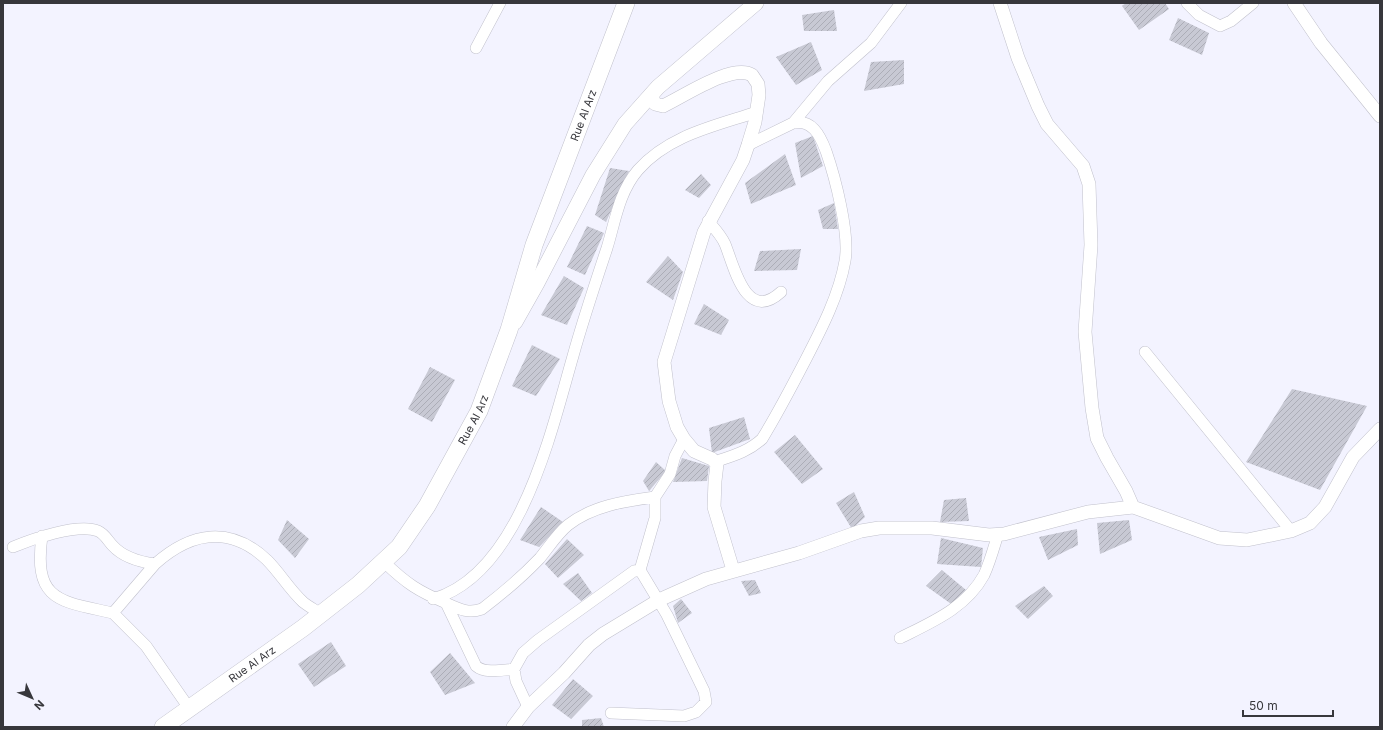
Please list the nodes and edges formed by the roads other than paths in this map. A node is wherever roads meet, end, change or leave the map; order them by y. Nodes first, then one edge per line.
1 (500, 3) edge
2 (626, 3) edge
3 (756, 3) edge
4 (901, 3) edge
5 (1000, 3) edge
6 (1187, 3) edge
7 (1253, 3) edge
8 (1294, 3) edge
9 (476, 48) dead end
10 (651, 94) junction
11 (757, 112) junction
12 (1380, 116) edge
13 (793, 124) junction
14 (748, 145) junction
15 (708, 221) junction
16 (781, 292) dead end
17 (509, 330) junction
18 (1145, 352) dead end
19 (1380, 429) edge
20 (684, 439) junction
21 (717, 464) junction
22 (655, 497) junction
23 (1133, 507) junction
24 (1291, 531) junction
25 (998, 534) junction
26 (42, 536) junction
27 (13, 547) dead end
28 (384, 562) junction
29 (155, 564) junction
30 (640, 570) junction
31 (733, 570) junction
32 (433, 598) junction
33 (658, 600) junction
34 (446, 603) junction
35 (113, 613) junction
36 (321, 614) junction
37 (900, 638) dead end
38 (514, 669) junction
39 (528, 707) junction
40 (189, 708) junction
41 (611, 713) dead end
42 (163, 727) edge
43 (513, 727) edge

1 - 9 street
2 - 17 main road, Rue Al Arz
3 - 10 main road
4 - 13 street
5 - 23 street
6 - 7 street
8 - 12 street
10 - 11 street
10 - 17 main road
11 - 14 street
11 - 32 street
13 - 14 street
13 - 21 street
14 - 15 street
15 - 16 street
15 - 20 street
17 - 28 main road, Rue Al Arz
18 - 24 street
19 - 24 street
20 - 21 street
20 - 22 street
21 - 31 street
22 - 30 street
22 - 34 street
23 - 24 street
23 - 25 street
25 - 31 street
25 - 37 street
26 - 27 street
26 - 29 street
26 - 35 street
28 - 32 street
28 - 36 main road, Rue Al Arz
29 - 35 street
29 - 36 street
30 - 33 street
30 - 38 street
31 - 33 street
32 - 34 street
33 - 39 street
33 - 41 street
34 - 38 street
35 - 40 street
36 - 40 main road, Rue Al Arz
38 - 39 street
39 - 43 street
40 - 42 main road, Rue Al Arz

